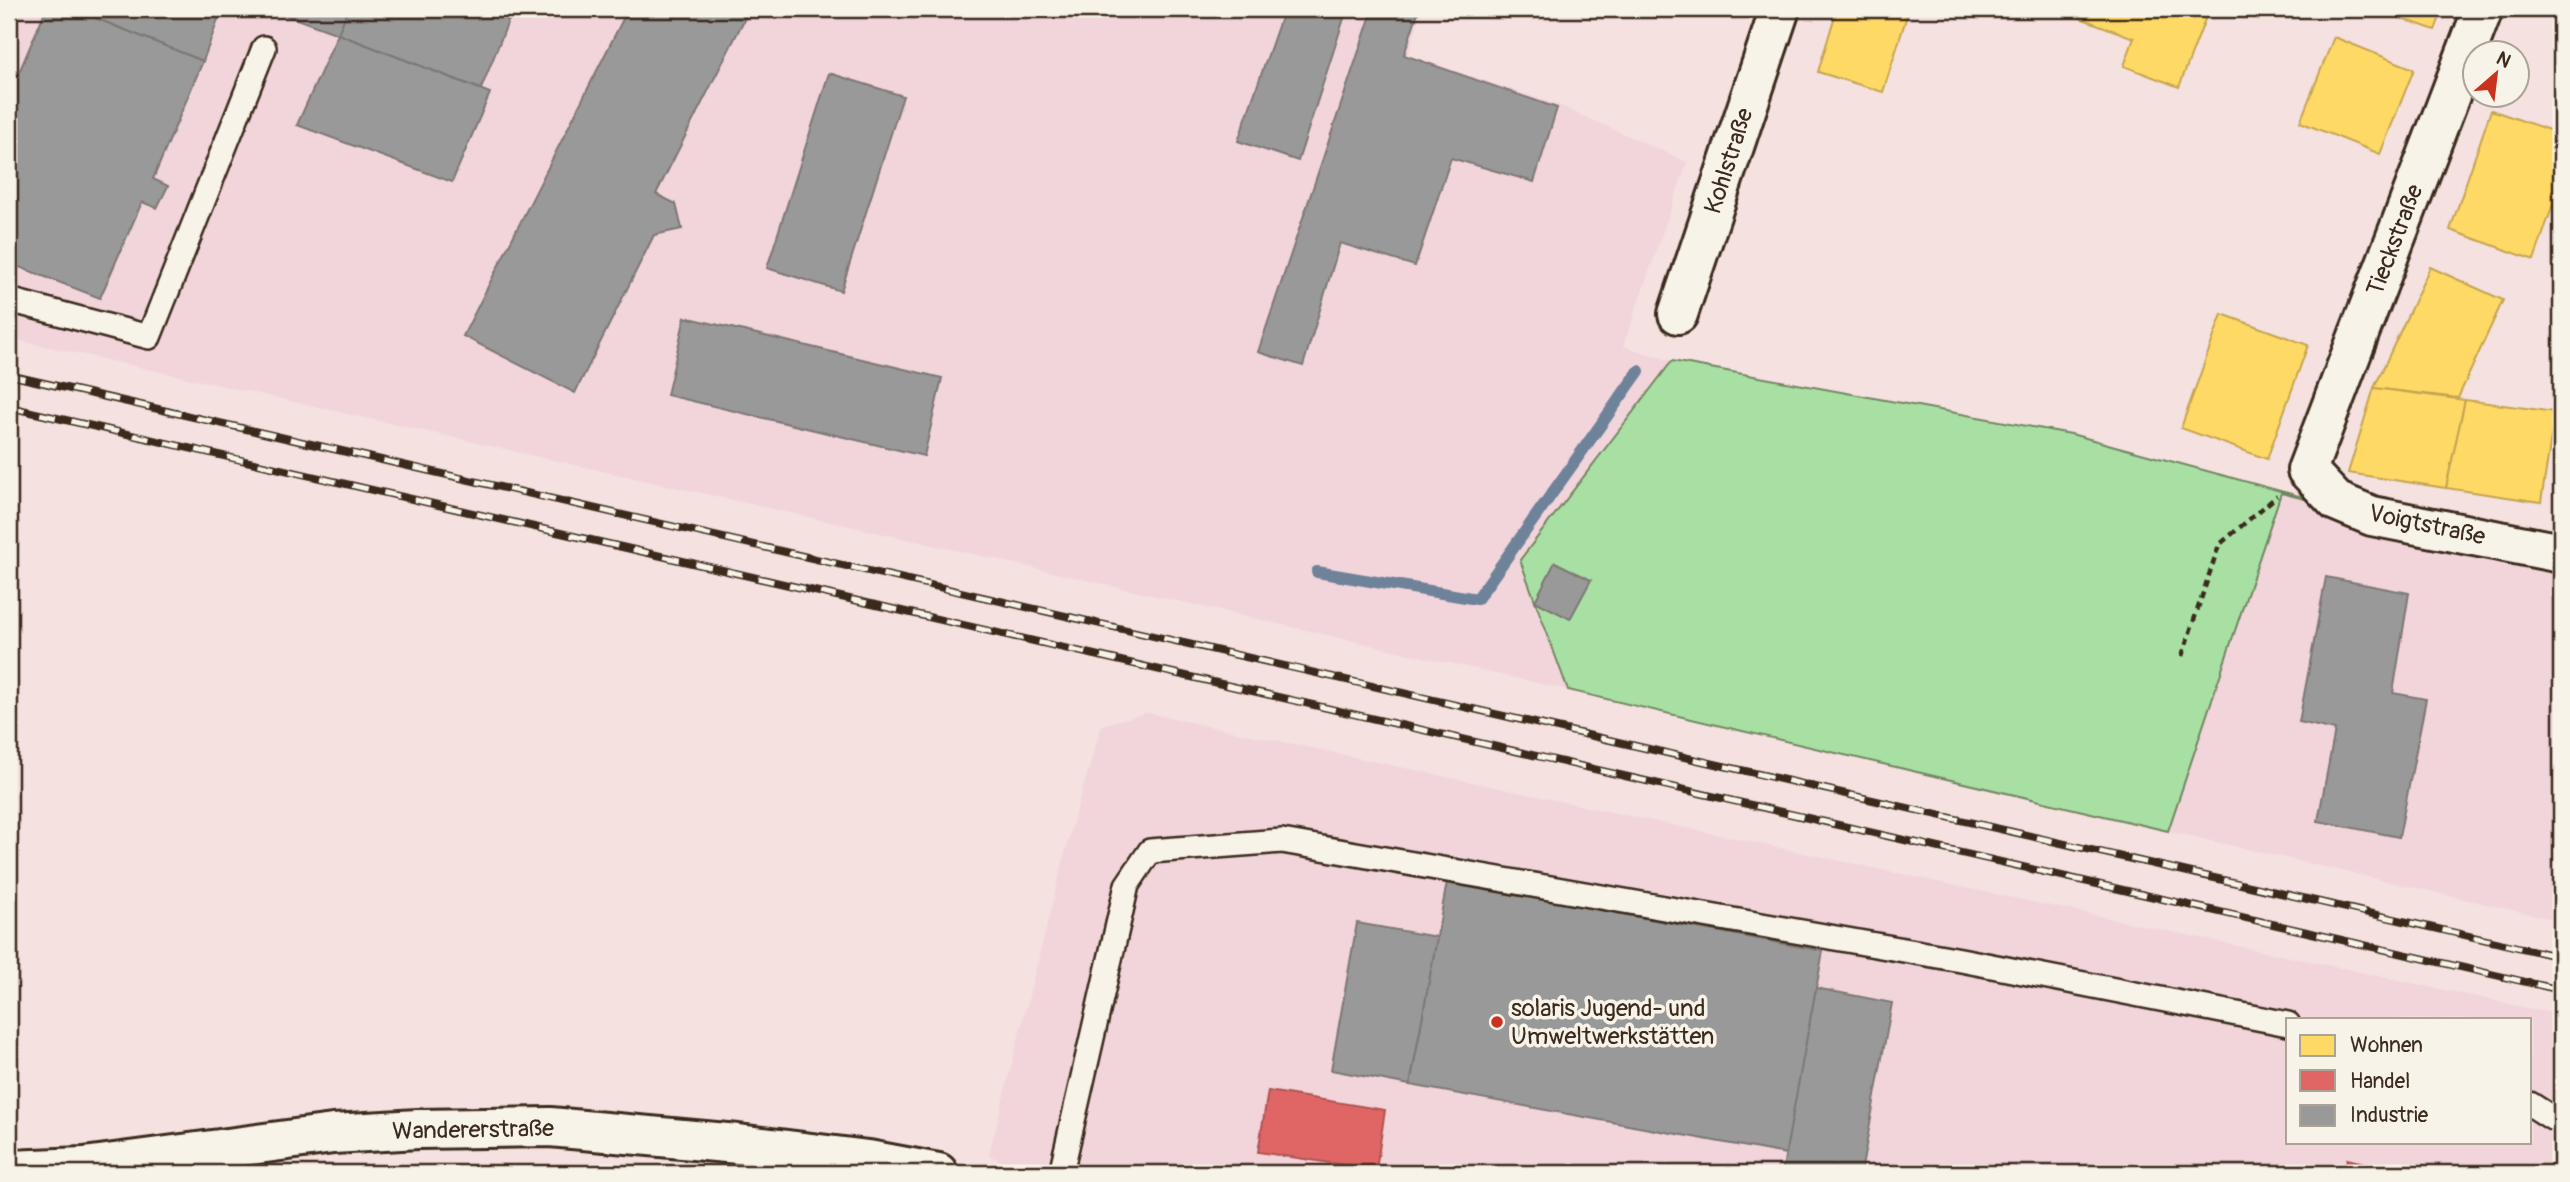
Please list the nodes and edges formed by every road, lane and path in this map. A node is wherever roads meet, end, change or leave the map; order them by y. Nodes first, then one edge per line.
1 (1780, 9) edge
2 (2483, 9) edge
3 (264, 48) dead end
4 (9, 300) edge
5 (1678, 314) dead end
6 (2308, 470) junction
7 (2561, 553) edge
8 (2182, 656) dead end
9 (2286, 1024) edge
10 (2532, 1105) edge
11 (2561, 1119) edge
12 (9, 1170) edge
13 (938, 1173) edge
14 (1061, 1173) edge

1 - 5 street, Kohlstraße
2 - 6 street, Tieckstraße
3 - 4 lane
6 - 7 street, Voigtstraße
6 - 8 path
9 - 14 lane
10 - 11 lane
12 - 13 street, Wandererstraße

